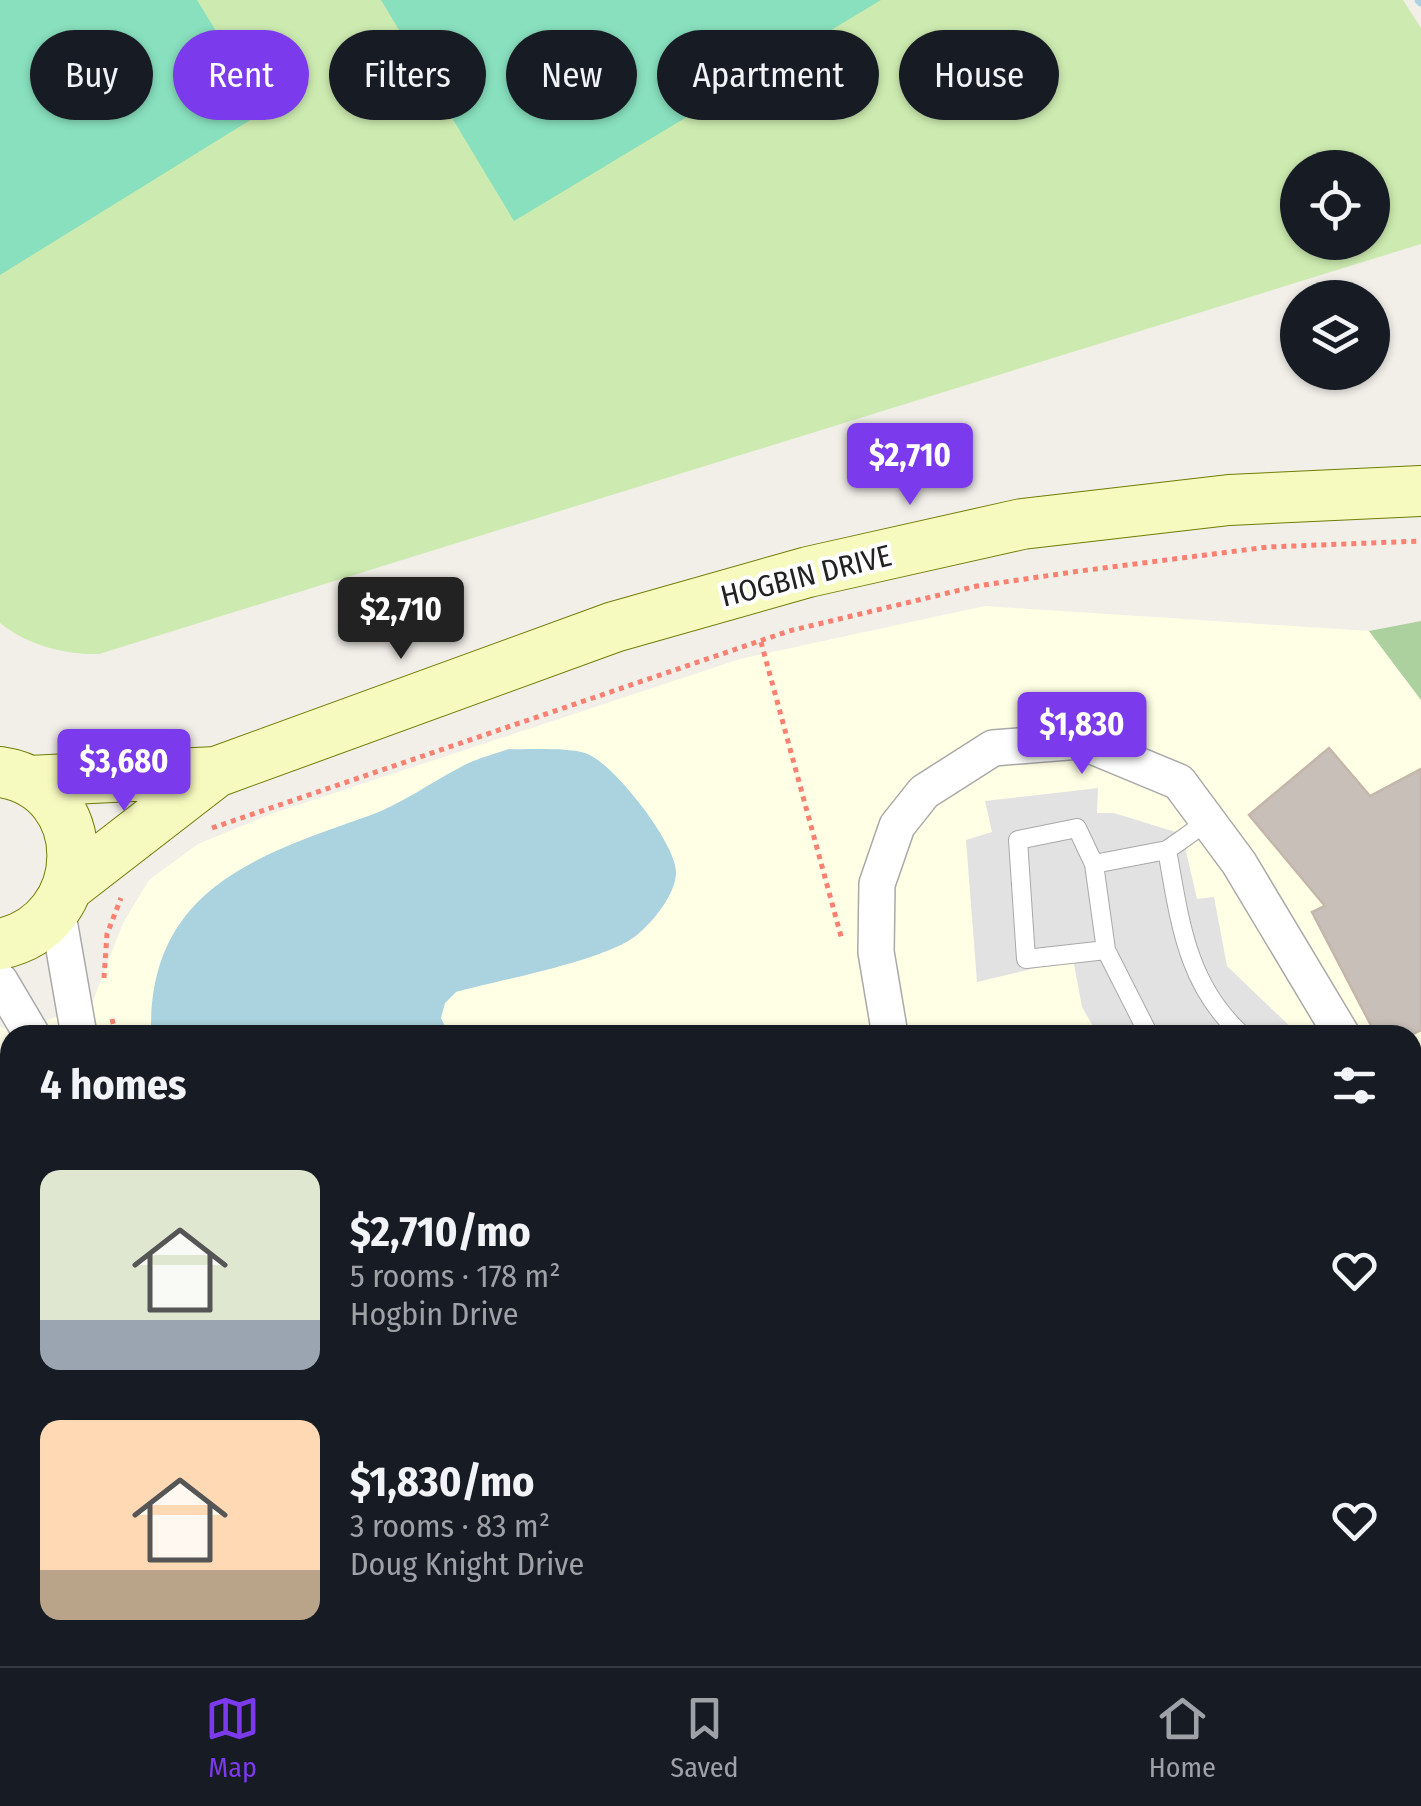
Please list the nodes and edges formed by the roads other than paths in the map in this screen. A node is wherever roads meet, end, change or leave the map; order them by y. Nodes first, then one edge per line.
1 (1421, 491) edge
2 (216, 772) junction
3 (10, 773) edge
4 (1208, 821) junction
5 (1167, 850) junction
6 (1094, 864) junction
7 (64, 897) junction
8 (0, 944) edge
9 (1106, 950) junction
10 (0, 982) edge
11 (26, 1025) edge
12 (77, 1025) edge
13 (888, 1025) edge
14 (1145, 1025) edge
15 (1231, 1025) edge
16 (1336, 1025) edge

1 - 2 main road, HOGBIN DRIVE
2 - 3 main road, HOGBIN DRIVE
2 - 7 main road, HOGBIN DRIVE
3 - 7 main road
4 - 5 lane
4 - 13 street
4 - 16 street
5 - 6 lane
5 - 15 lane
6 - 9 lane
6 - 9 lane
7 - 8 main road, HOGBIN DRIVE
7 - 12 street
9 - 14 lane
10 - 11 street

